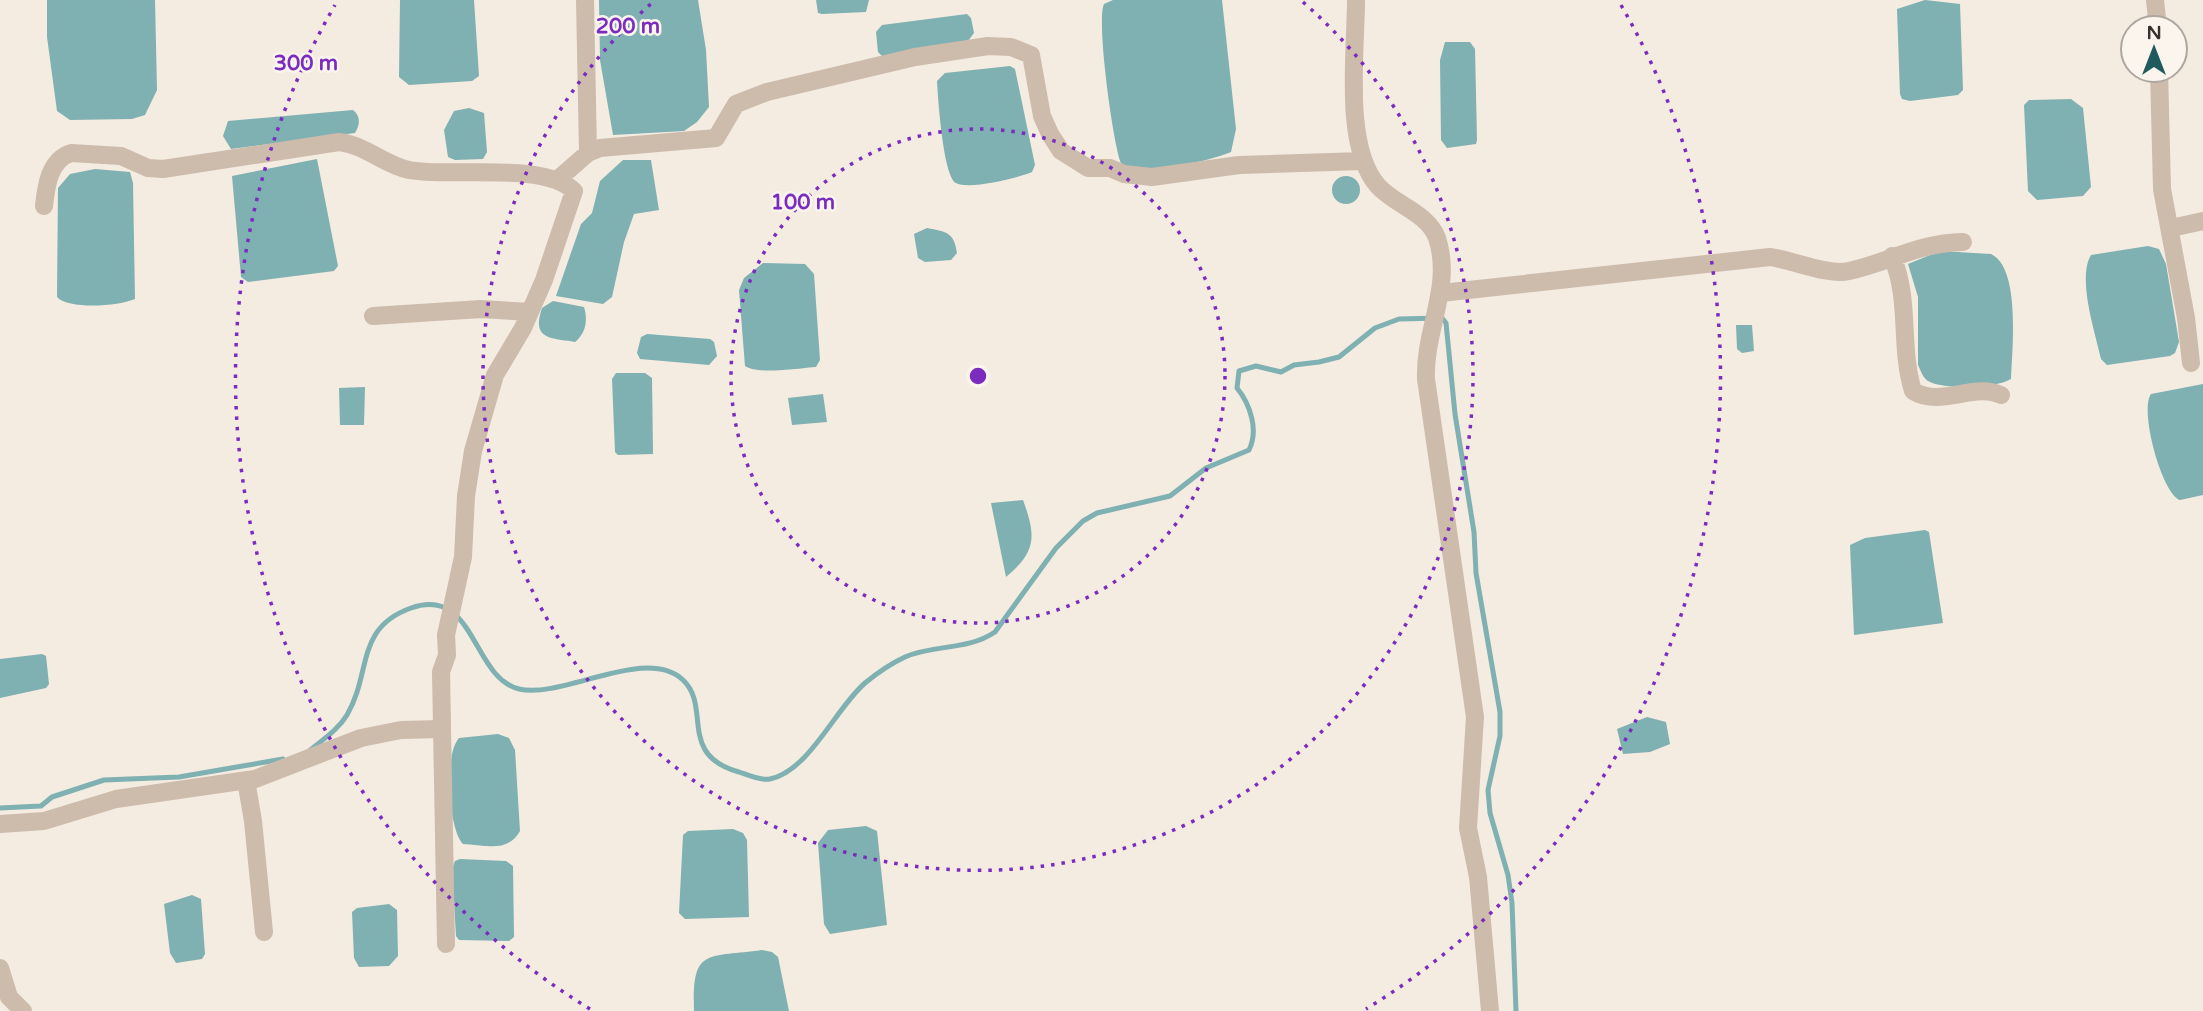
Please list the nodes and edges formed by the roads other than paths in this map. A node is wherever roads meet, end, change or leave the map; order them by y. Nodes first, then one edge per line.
1 (585, 0) edge
2 (1356, 0) edge
3 (2159, 84) edge
4 (588, 153) junction
5 (1362, 160) junction
6 (557, 180) junction
7 (44, 206) dead end
8 (2203, 221) edge
9 (2171, 228) junction
10 (1963, 242) dead end
11 (1892, 256) junction
12 (1437, 307) junction
13 (530, 312) junction
14 (373, 316) dead end
15 (2191, 363) dead end
16 (2001, 395) dead end
17 (442, 729) junction
18 (246, 780) junction
19 (0, 824) edge
20 (264, 932) dead end
21 (446, 944) dead end
22 (0, 968) edge
23 (23, 1011) edge
24 (1490, 1011) edge

1 - 4 street
2 - 5 street
3 - 9 street
4 - 5 street
4 - 6 street
5 - 12 street
6 - 7 street
6 - 13 street
8 - 9 street
9 - 15 street
10 - 11 street
11 - 12 street
11 - 16 street
12 - 24 street
13 - 14 street
13 - 17 street
17 - 18 street
17 - 21 street
18 - 19 street
18 - 20 street
22 - 23 street

